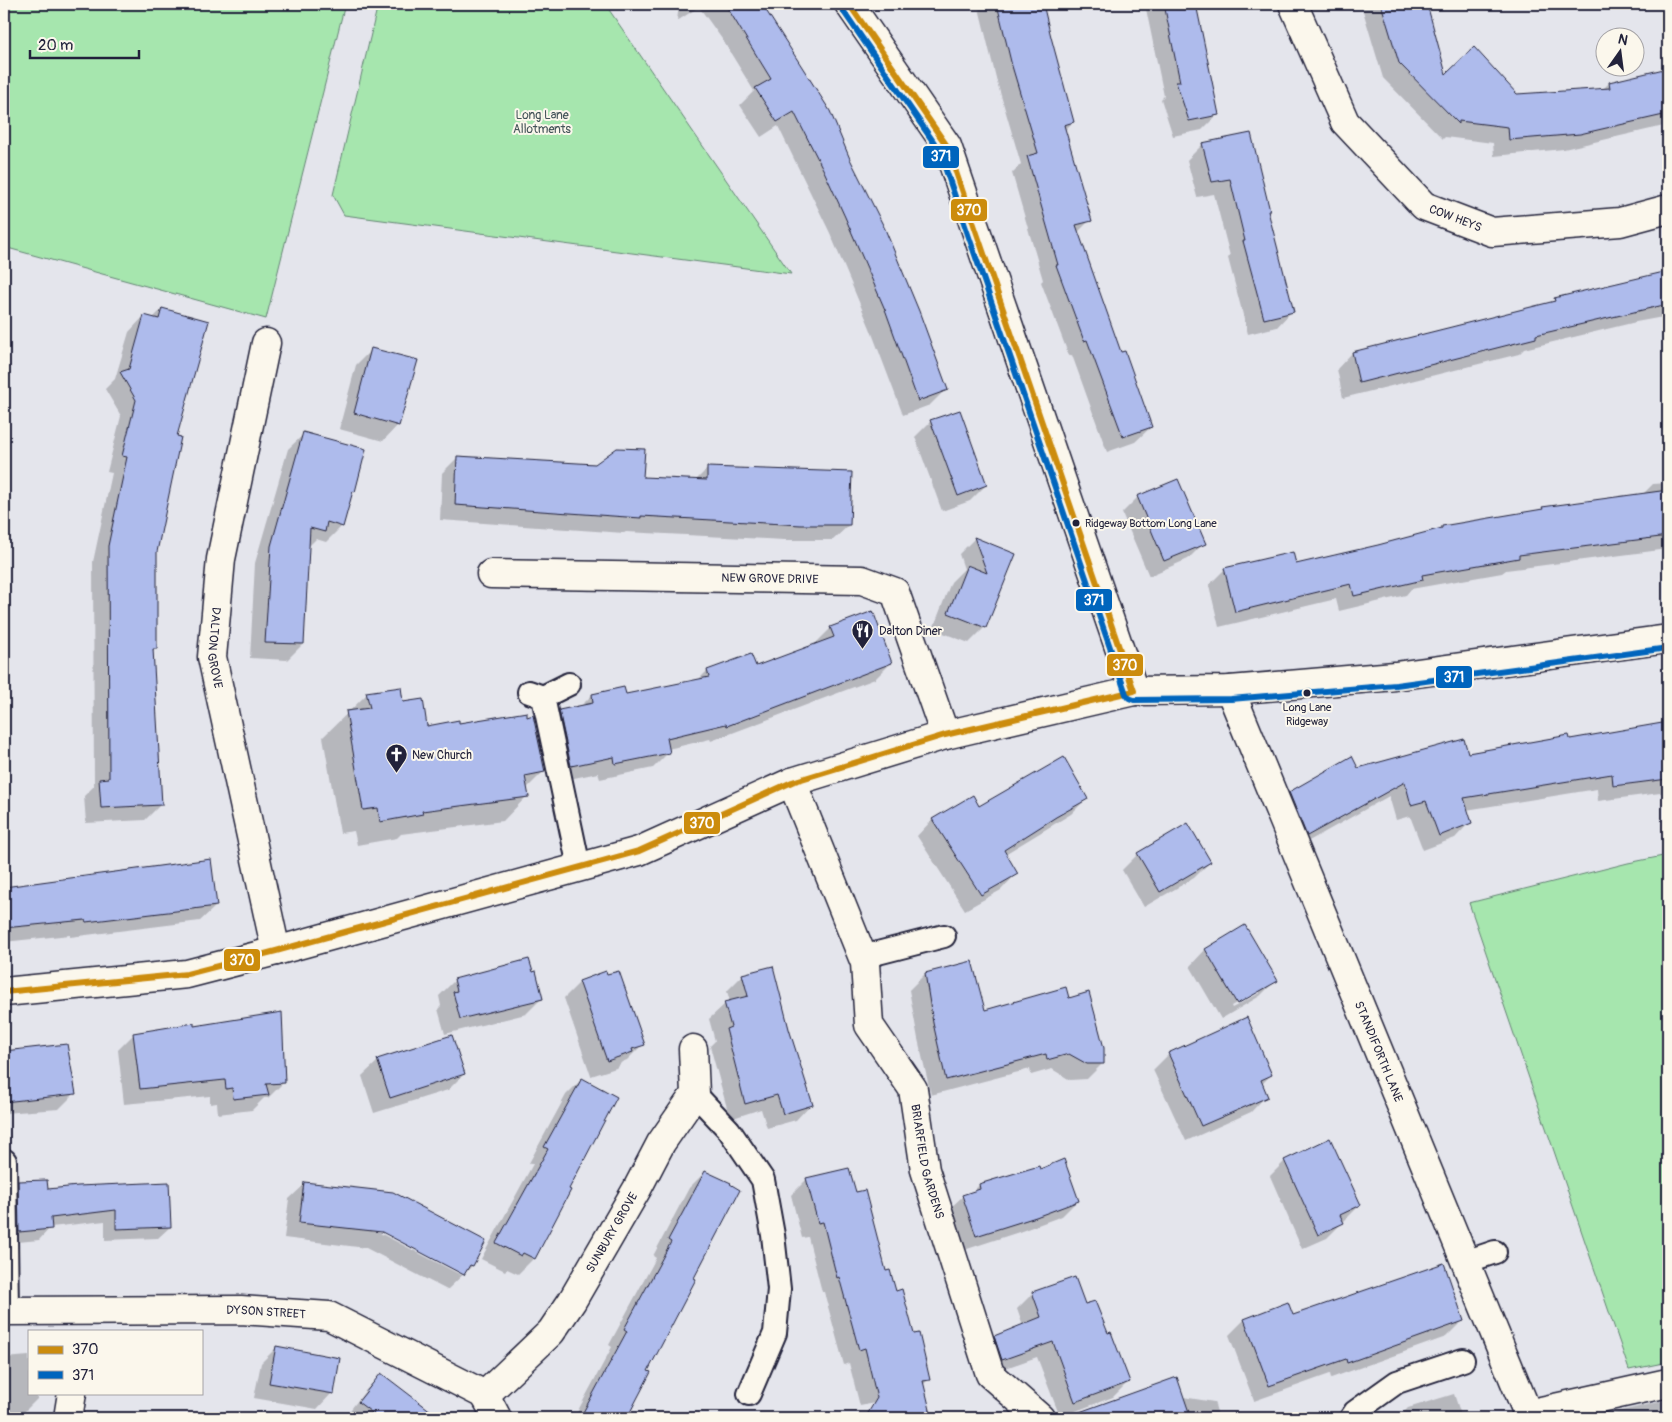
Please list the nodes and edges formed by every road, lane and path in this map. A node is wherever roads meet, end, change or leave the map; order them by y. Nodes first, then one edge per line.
1 (849, 4) edge
2 (1293, 4) edge
3 (1668, 209) edge
4 (266, 343) dead end
5 (491, 574) dead end
6 (1668, 639) edge
7 (569, 684) dead end
8 (1230, 690) junction
9 (1134, 691) junction
10 (945, 735) junction
11 (792, 782) junction
12 (579, 867) junction
13 (944, 936) dead end
14 (276, 951) junction
15 (862, 957) junction
16 (4, 992) edge
17 (693, 1049) dead end
18 (696, 1094) junction
19 (4, 1160) edge
20 (1495, 1252) dead end
21 (1465, 1262) junction
22 (5, 1311) edge
23 (85, 1321) edge
24 (1463, 1360) dead end
25 (1668, 1383) edge
26 (72, 1394) edge
27 (748, 1394) dead end
28 (491, 1406) edge
29 (68, 1418) edge
30 (1040, 1418) edge
31 (1351, 1418) edge

1 - 9 street
2 - 3 street, COW HEYS
4 - 14 street, DALTON GROVE
5 - 10 street, NEW GROVE DRIVE
6 - 8 street
7 - 12 lane
8 - 9 street
8 - 21 street, STANDIFORTH LANE
9 - 10 street
10 - 11 street
11 - 12 street
11 - 15 street, BRIARFIELD GARDENS
12 - 14 street
13 - 15 lane
14 - 16 street
15 - 30 street, BRIARFIELD GARDENS
17 - 18 street
18 - 27 lane
18 - 28 street, SUNBURY GROVE
19 - 22 lane
20 - 21 lane
21 - 25 street, STANDIFORTH LANE
22 - 23 street, DYSON STREET
23 - 28 street, DYSON STREET
24 - 31 lane
26 - 29 street

